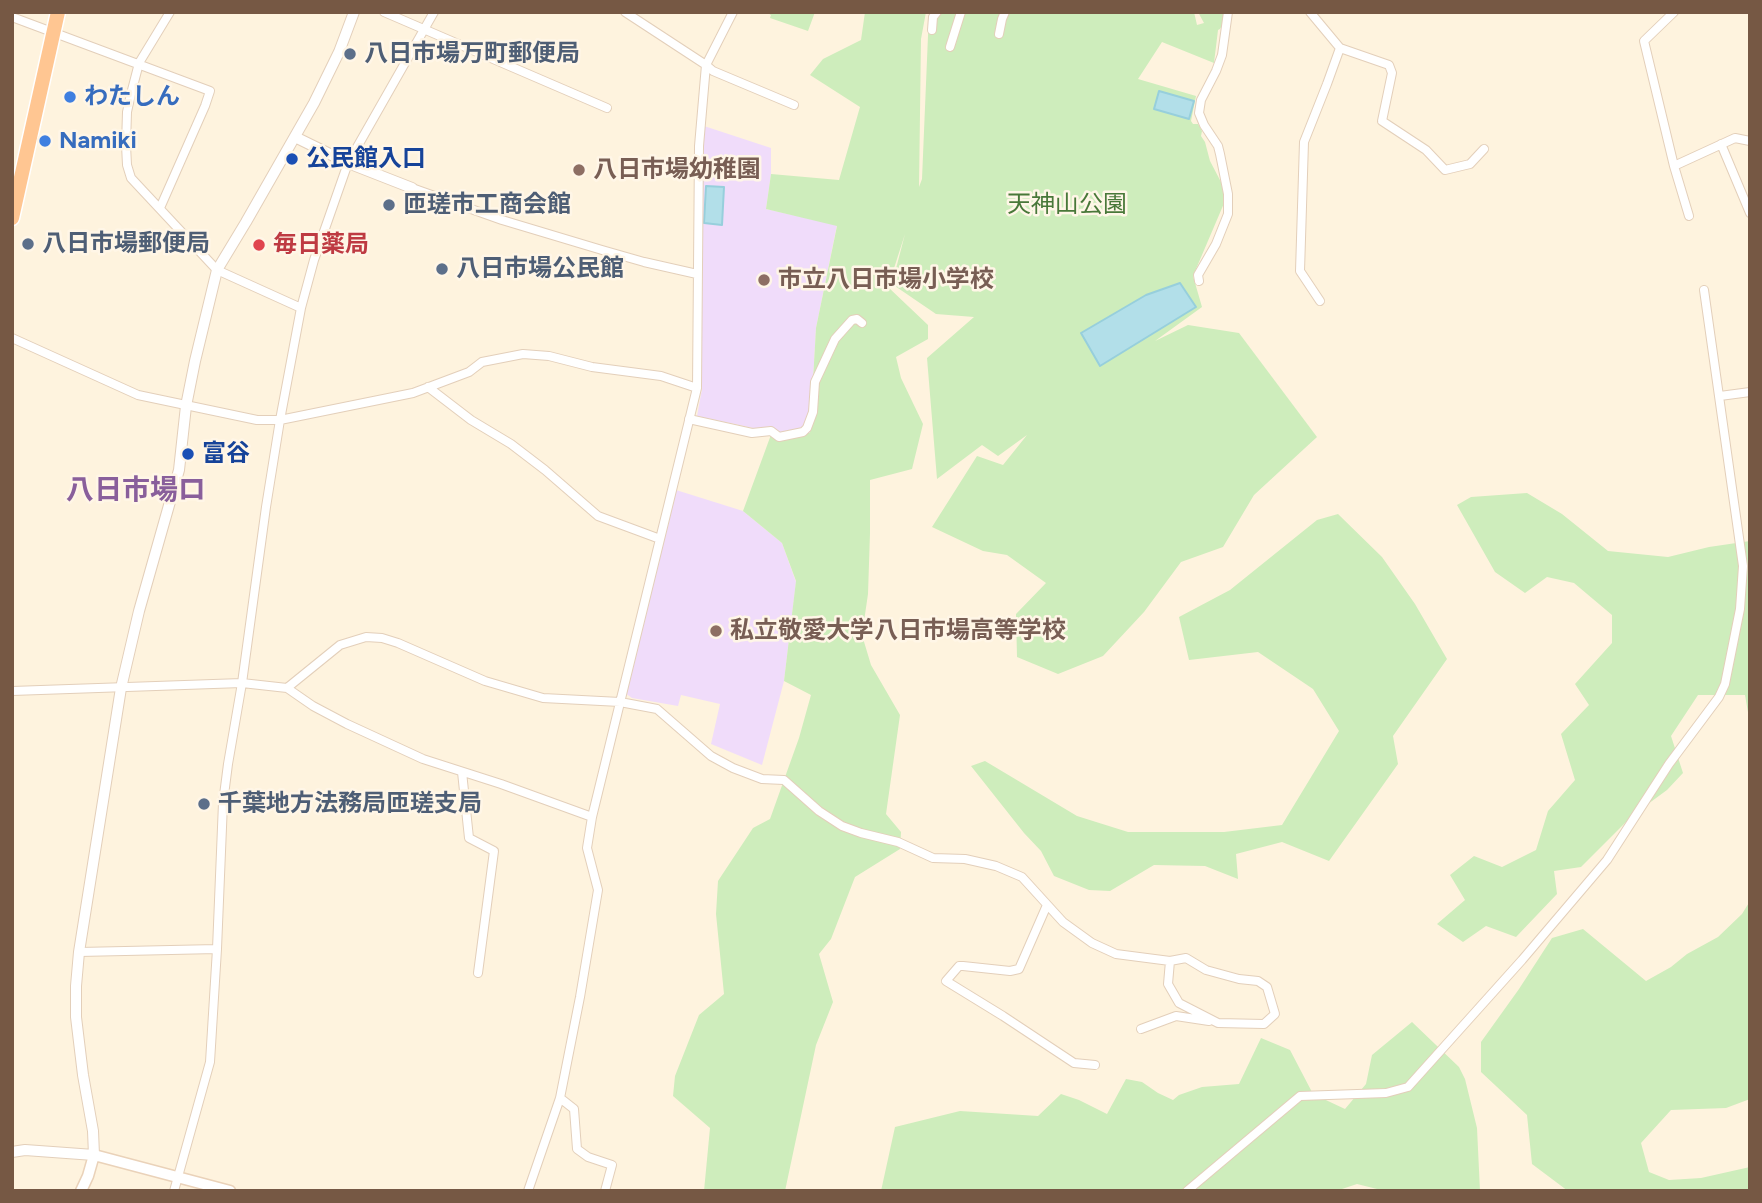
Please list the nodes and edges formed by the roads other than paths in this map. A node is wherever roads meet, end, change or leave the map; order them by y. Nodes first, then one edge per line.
1 (58, 12) edge
2 (170, 12) edge
3 (354, 12) edge
4 (384, 12) edge
5 (434, 12) edge
6 (625, 12) edge
7 (733, 12) edge
8 (937, 12) edge
9 (961, 12) edge
10 (1005, 12) edge
11 (1228, 12) edge
12 (1310, 12) edge
13 (1674, 12) edge
14 (12, 17) edge
15 (424, 30) junction
16 (932, 30) dead end
17 (53, 32) junction
18 (999, 34) dead end
19 (950, 47) dead end
20 (1340, 48) junction
21 (139, 63) junction
22 (706, 65) junction
23 (794, 105) dead end
24 (607, 108) dead end
25 (295, 137) junction
26 (1750, 141) edge
27 (1721, 144) junction
28 (1484, 149) dead end
29 (348, 163) junction
30 (1674, 166) junction
31 (412, 188) joint
32 (160, 208) junction
33 (1750, 213) edge
34 (1689, 216) dead end
35 (12, 218) edge
36 (217, 270) junction
37 (697, 274) junction
38 (1199, 281) dead end
39 (1704, 290) dead end
40 (1320, 301) dead end
41 (301, 308) junction
42 (862, 323) dead end
43 (12, 338) edge
44 (428, 387) junction
45 (696, 388) junction
46 (1750, 392) edge
47 (1720, 396) junction
48 (186, 406) junction
49 (689, 419) junction
50 (280, 420) junction
51 (660, 539) junction
52 (242, 682) junction
53 (121, 688) junction
54 (287, 688) junction
55 (12, 691) edge
56 (620, 702) junction
57 (462, 772) junction
58 (592, 817) junction
59 (1047, 905) junction
60 (217, 949) junction
61 (79, 952) junction
62 (1170, 961) junction
63 (478, 973) dead end
64 (1218, 1023) junction
65 (1142, 1029) dead end
66 (1095, 1065) dead end
67 (560, 1098) junction
68 (12, 1152) edge
69 (94, 1155) junction
70 (179, 1177) junction
71 (81, 1191) edge
72 (174, 1191) edge
73 (230, 1191) edge
74 (528, 1191) edge
75 (605, 1191) edge
76 (1187, 1191) edge

1 - 17 highway
2 - 21 street
3 - 25 street
4 - 15 street
5 - 15 street
6 - 22 street
7 - 22 street
8 - 16 street
9 - 19 street
10 - 18 street
11 - 38 street
12 - 20 street
13 - 30 street
14 - 17 street
15 - 24 street
15 - 29 street
17 - 21 street
17 - 35 highway
20 - 28 street
20 - 40 street
21 - 32 street
21 - 32 street
22 - 23 street
22 - 37 street
25 - 29 street
25 - 36 street
26 - 27 street
27 - 30 street
27 - 33 street
29 - 31 street
29 - 41 street
30 - 34 street
31 - 37 street
32 - 36 street
36 - 41 street
36 - 48 street
37 - 45 street
39 - 47 street
41 - 50 street
42 - 49 street
43 - 48 street
44 - 45 street
44 - 50 street
44 - 51 street
45 - 49 street
46 - 47 street
47 - 76 street
48 - 50 street
48 - 53 street
49 - 51 street
50 - 52 street
51 - 56 street
52 - 53 street
52 - 54 street
52 - 60 street
53 - 55 street
53 - 61 street
54 - 56 street
54 - 57 street
56 - 58 street
56 - 59 street
57 - 58 street
57 - 63 street
58 - 67 street
59 - 62 street
59 - 66 street
60 - 61 street
60 - 70 street
61 - 69 street
62 - 64 street
62 - 64 street
64 - 65 street
67 - 74 street
67 - 75 street
68 - 69 street
69 - 70 main road
69 - 71 main road
70 - 72 street
70 - 73 main road

